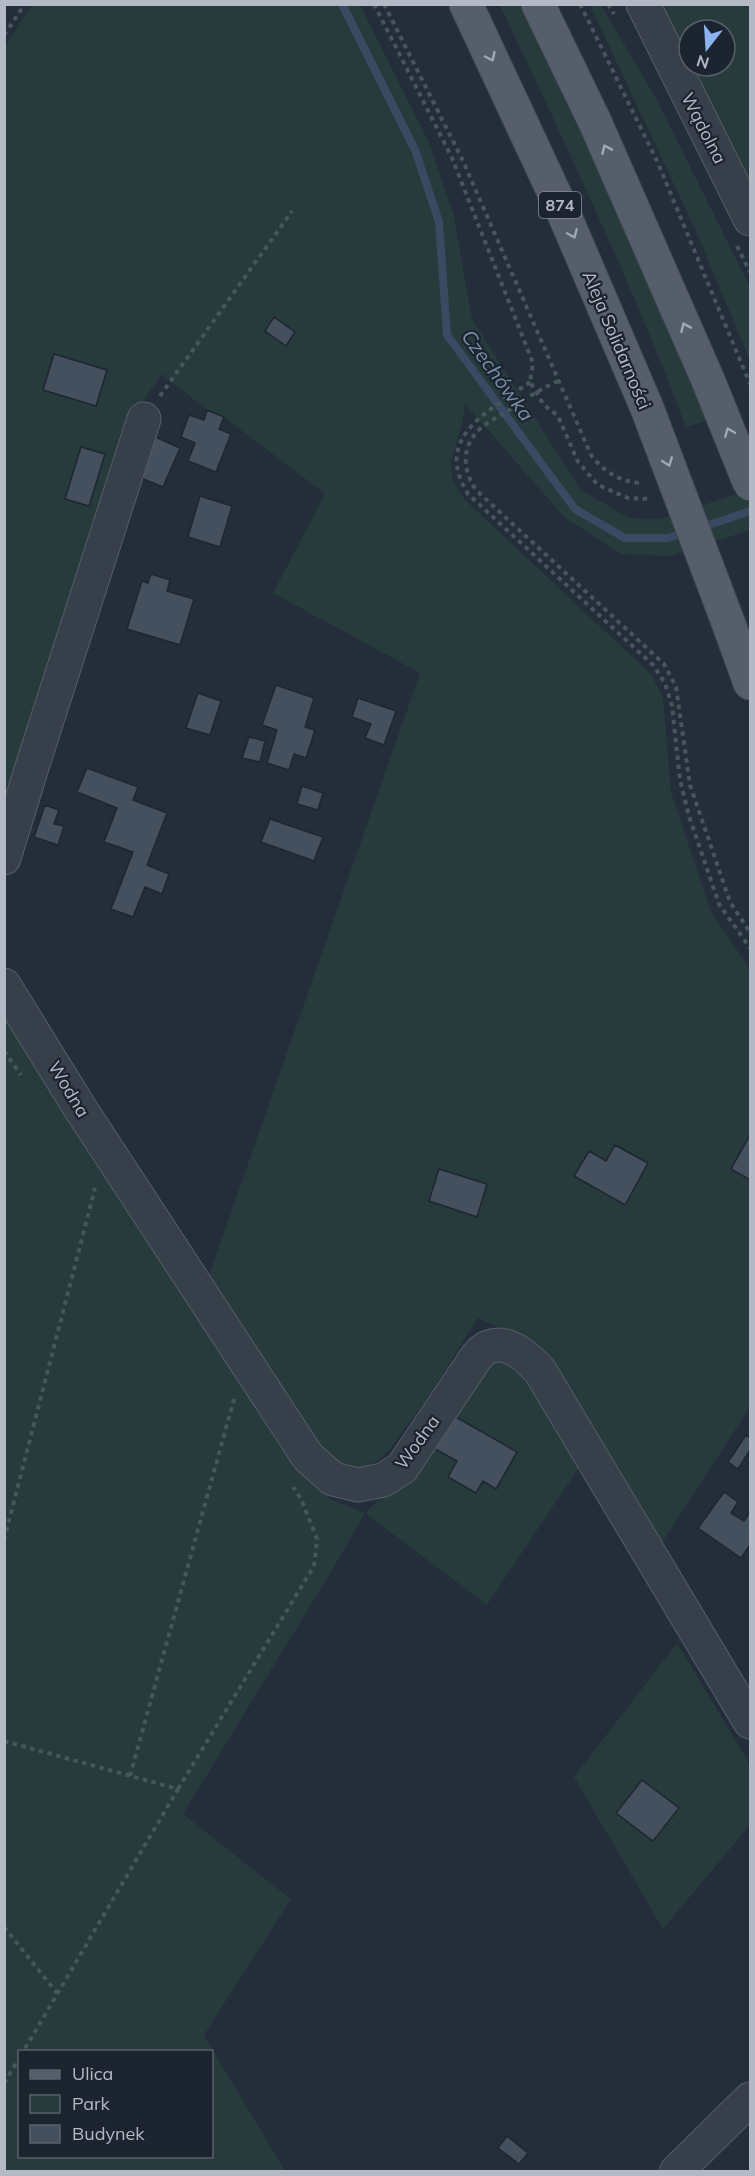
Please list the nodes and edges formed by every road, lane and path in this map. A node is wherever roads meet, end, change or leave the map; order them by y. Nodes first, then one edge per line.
1 (25, 4) edge
2 (374, 4) edge
3 (384, 4) edge
4 (466, 4) edge
5 (538, 4) edge
6 (580, 4) edge
7 (643, 4) edge
8 (4, 35) edge
9 (292, 211) dead end
10 (750, 219) edge
11 (558, 381) junction
12 (530, 382) junction
13 (750, 384) edge
14 (536, 392) junction
15 (144, 419) joint
16 (648, 483) dead end
17 (750, 484) edge
18 (650, 499) dead end
19 (750, 683) edge
20 (4, 858) edge
21 (750, 932) edge
22 (750, 948) edge
23 (4, 985) edge
24 (4, 1051) edge
25 (24, 1078) dead end
26 (102, 1197) dead end
27 (228, 1390) dead end
28 (234, 1399) junction
29 (240, 1408) dead end
30 (289, 1480) dead end
31 (4, 1540) edge
32 (750, 1722) edge
33 (4, 1740) edge
34 (130, 1776) junction
35 (178, 1789) junction
36 (4, 1927) edge
37 (57, 1993) junction
38 (24, 2050) edge
39 (18, 2060) edge
40 (4, 2083) edge
41 (750, 2099) edge
42 (676, 2172) edge

1 - 8 path
2 - 12 path
3 - 11 path
4 -> 19 main road, Aleja Solidarności / 874, bridge
17 -> 5 main road, bridge
6 - 13 path
7 - 10 street, Wądolna
9 - 15 path
11 - 14 path
11 - 16 path
12 - 14 path
12 - 22 path
14 - 18 path
14 - 21 path
15 - 20 street
23 - 32 street, Wodna
24 - 25 path
26 - 31 path
27 - 28 path
28 - 29 path
28 - 34 path
30 - 35 path
33 - 34 path
34 - 35 path
35 - 37 path
36 - 37 path
37 - 38 path
39 - 40 path
41 - 42 street

